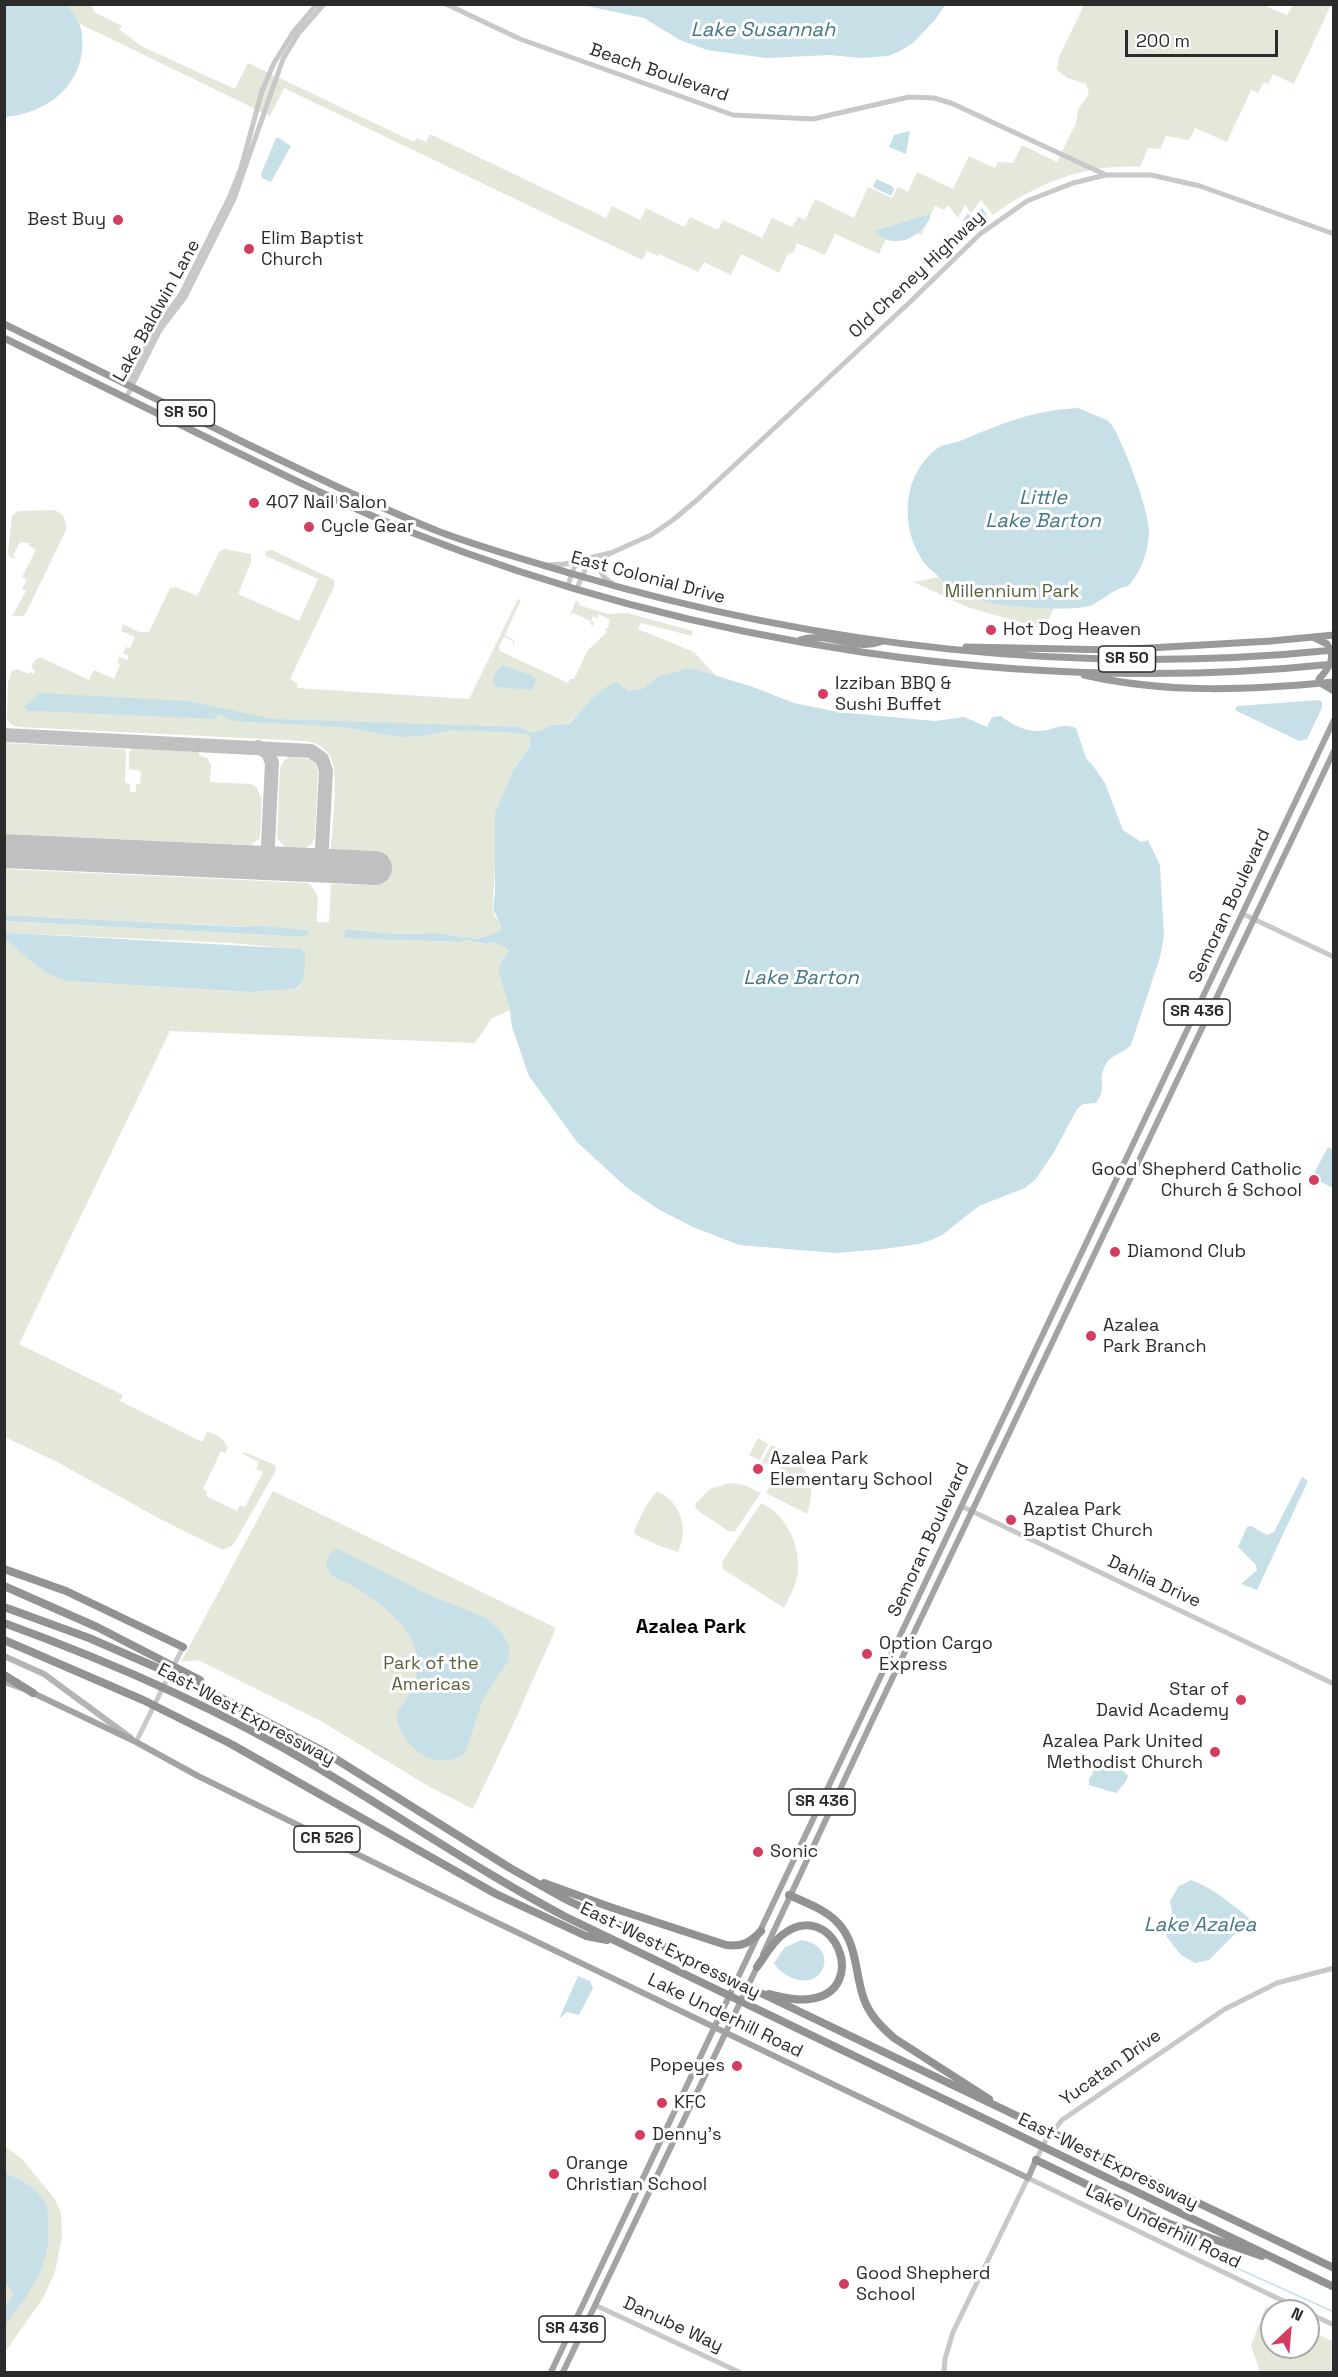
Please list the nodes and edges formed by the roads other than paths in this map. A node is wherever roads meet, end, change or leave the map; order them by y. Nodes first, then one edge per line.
1 (316, 4) edge
2 (324, 4) edge
3 (446, 4) edge
4 (1106, 175) junction
5 (1334, 234) edge
6 (4, 324) edge
7 (30, 337) junction
8 (5, 338) edge
9 (129, 385) junction
10 (126, 398) junction
11 (611, 553) junction
12 (579, 560) junction
13 (601, 561) junction
14 (543, 565) junction
15 (572, 574) junction
16 (581, 576) junction
17 (568, 585) junction
18 (577, 588) junction
19 (618, 588) junction
20 (800, 629) junction
21 (1334, 635) edge
22 (771, 636) junction
23 (1313, 638) junction
24 (797, 641) junction
25 (882, 641) junction
26 (939, 648) junction
27 (1334, 650) edge
28 (1334, 664) edge
29 (1067, 671) junction
30 (1334, 673) edge
31 (1319, 681) junction
32 (1334, 682) edge
33 (1334, 691) edge
34 (1334, 720) edge
35 (1334, 751) edge
36 (1243, 914) junction
37 (1253, 919) junction
38 (1334, 957) edge
39 (1132, 1148) junction
40 (1125, 1163) junction
41 (1135, 1167) junction
42 (1128, 1182) junction
43 (1054, 1311) junction
44 (1042, 1337) junction
45 (1053, 1338) junction
46 (1041, 1363) junction
47 (961, 1506) junction
48 (972, 1511) junction
49 (4, 1569) edge
50 (4, 1586) edge
51 (4, 1607) edge
52 (4, 1623) edge
53 (4, 1640) edge
54 (183, 1647) joint
55 (4, 1656) edge
56 (4, 1675) edge
57 (181, 1675) junction
58 (4, 1682) edge
59 (1334, 1684) edge
60 (33, 1693) junction
61 (136, 1742) junction
62 (510, 1868) junction
63 (780, 1891) junction
64 (789, 1895) junction
65 (760, 1931) junction
66 (617, 1942) junction
67 (757, 1967) junction
68 (1334, 1968) edge
69 (757, 1992) junction
70 (714, 2026) junction
71 (726, 2032) junction
72 (1024, 2120) junction
73 (1036, 2160) junction
74 (1028, 2178) junction
75 (1278, 2260) junction
76 (1334, 2268) edge
77 (593, 2285) junction
78 (1334, 2287) edge
79 (586, 2299) junction
80 (1279, 2299) edge
81 (595, 2305) junction
82 (589, 2319) junction
83 (1320, 2319) edge
84 (1334, 2325) edge
85 (551, 2373) edge
86 (563, 2373) edge
87 (738, 2373) edge
88 (944, 2373) edge

1 - 9 street, Lake Baldwin Lane
2 - 9 street, Lake Baldwin Lane
3 - 4 street, Beach Boulevard
4 - 5 street, Old Cheney Highway
4 - 11 street, Old Cheney Highway
6 - 7 highway, East Colonial Drive / SR 50
7 - 8 highway
7 - 9 highway, East Colonial Drive / SR 50
8 - 10 highway, East Colonial Drive / SR 50
9 - 10 street, Lake Baldwin Lane
9 - 14 highway, East Colonial Drive / SR 50
10 - 17 highway, East Colonial Drive / SR 50
11 - 12 street, Old Cheney Highway
11 - 13 street, Old Cheney Highway
12 - 14 street, Old Cheney Highway
12 - 15 street
13 - 16 street, Old Cheney Highway
13 - 19 street
14 - 15 highway, East Colonial Drive / SR 50
15 - 16 highway, East Colonial Drive / SR 50
15 - 17 street
16 - 18 street
16 - 19 highway, East Colonial Drive / SR 50
17 - 18 highway, East Colonial Drive / SR 50
18 - 22 highway, East Colonial Drive / SR 50
19 - 20 highway, East Colonial Drive / SR 50
20 - 22 highway
20 - 25 highway, East Colonial Drive / SR 50
21 - 23 highway
22 - 24 highway, East Colonial Drive / SR 50
23 - 26 highway
23 - 31 highway
24 - 25 highway
24 - 29 highway, East Colonial Drive / SR 50
25 - 26 highway, East Colonial Drive / SR 50
26 - 27 highway, East Colonial Drive / SR 50
28 - 29 highway, East Colonial Drive / SR 50
29 - 31 highway
30 - 31 highway
31 - 32 highway
31 - 33 highway
34 - 36 main road, Semoran Boulevard / SR 436
35 - 37 main road, Semoran Boulevard / SR 436
36 - 37 street
36 - 39 main road, Semoran Boulevard / SR 436
37 - 38 street
37 - 41 main road, Semoran Boulevard / SR 436
39 - 40 main road, Semoran Boulevard / SR 436
39 - 41 main road
40 - 42 main road
40 - 43 main road, Semoran Boulevard / SR 436
41 - 42 main road, Semoran Boulevard / SR 436
42 - 45 main road, Semoran Boulevard / SR 436
43 - 44 main road, Semoran Boulevard / SR 436
43 - 45 main road
44 - 46 main road
44 - 47 main road, Semoran Boulevard / SR 436
45 - 46 main road, Semoran Boulevard / SR 436
46 - 48 main road, Semoran Boulevard / SR 436
47 - 48 street, Dahlia Drive
47 - 63 main road, Semoran Boulevard / SR 436
48 - 59 street, Dahlia Drive
48 - 64 main road, Semoran Boulevard / SR 436
49 - 54 highway
50 - 57 highway
51 - 57 highway, East-West Expressway
52 - 66 highway, East-West Expressway
53 - 66 highway
54 - 61 street
55 - 61 main road, Lake Underhill Road / CR 526
56 - 60 highway
57 - 62 highway, East-West Expressway
58 - 60 main road, Lake Underhill Road / CR 526
60 - 61 main road, Lake Underhill Road / CR 526
61 - 70 main road, Lake Underhill Road / CR 526
62 - 65 highway
62 - 69 highway, East-West Expressway
63 - 64 main road
63 - 65 main road, Semoran Boulevard / SR 436
64 - 67 main road, Semoran Boulevard / SR 436
64 - 72 highway
65 - 70 main road, Semoran Boulevard / SR 436
66 - 75 highway, East-West Expressway
67 - 69 highway
67 - 71 main road, Semoran Boulevard / SR 436
68 - 73 street, Yucatan Drive
69 - 72 highway, East-West Expressway
70 - 71 main road, Lake Underhill Road / CR 526
70 - 77 main road, Semoran Boulevard / SR 436
71 - 74 main road, Lake Underhill Road
71 - 81 main road, Semoran Boulevard / SR 436
72 - 76 highway, East-West Expressway
73 - 74 main road, Yucatan Drive
73 - 75 highway
74 - 80 street, Lake Underhill Road
74 - 88 street, Yucatan Drive
75 - 78 highway, East-West Expressway
77 - 79 main road, Semoran Boulevard / SR 436
77 - 81 main road
79 - 82 main road
79 - 85 main road, Semoran Boulevard / SR 436
81 - 82 main road, Semoran Boulevard / SR 436
81 - 87 street, Danube Way
82 - 86 main road, Semoran Boulevard / SR 436
83 - 84 street

